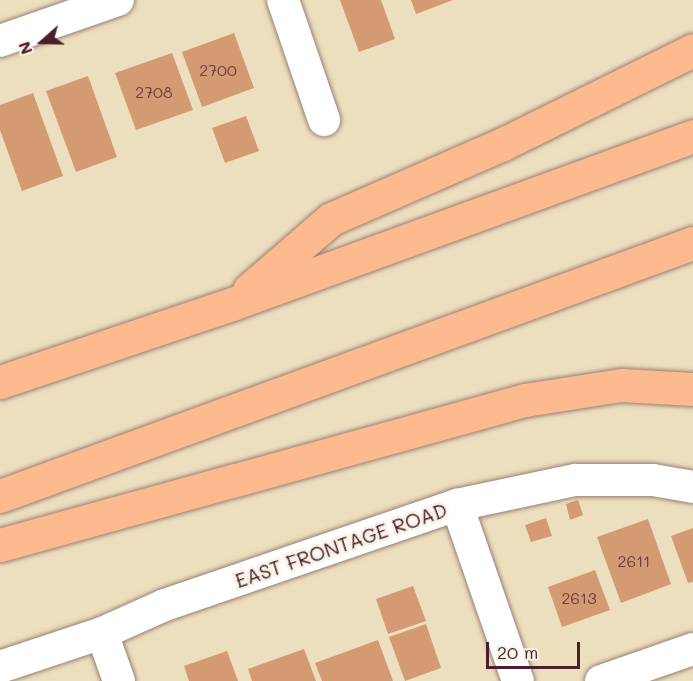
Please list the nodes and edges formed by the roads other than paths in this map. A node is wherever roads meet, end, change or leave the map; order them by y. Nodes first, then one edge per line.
1 (118, 0) edge
2 (283, 0) edge
3 (0, 41) edge
4 (693, 50) edge
5 (324, 120) dead end
6 (693, 136) edge
7 (693, 243) edge
8 (232, 304) junction
9 (0, 382) edge
10 (693, 389) edge
11 (693, 486) edge
12 (0, 496) edge
13 (457, 505) junction
14 (0, 545) edge
15 (102, 633) junction
16 (693, 649) edge
17 (0, 667) edge
18 (119, 681) edge
19 (519, 681) edge
20 (601, 681) edge

1 - 3 street
2 - 5 street
4 - 8 highway
6 - 8 highway
7 - 12 highway
8 - 9 highway
10 - 14 highway
11 - 13 street, EAST FRONTAGE ROAD
13 - 15 street, EAST FRONTAGE ROAD
13 - 19 street
15 - 17 street, EAST FRONTAGE ROAD
15 - 18 street
16 - 20 street

